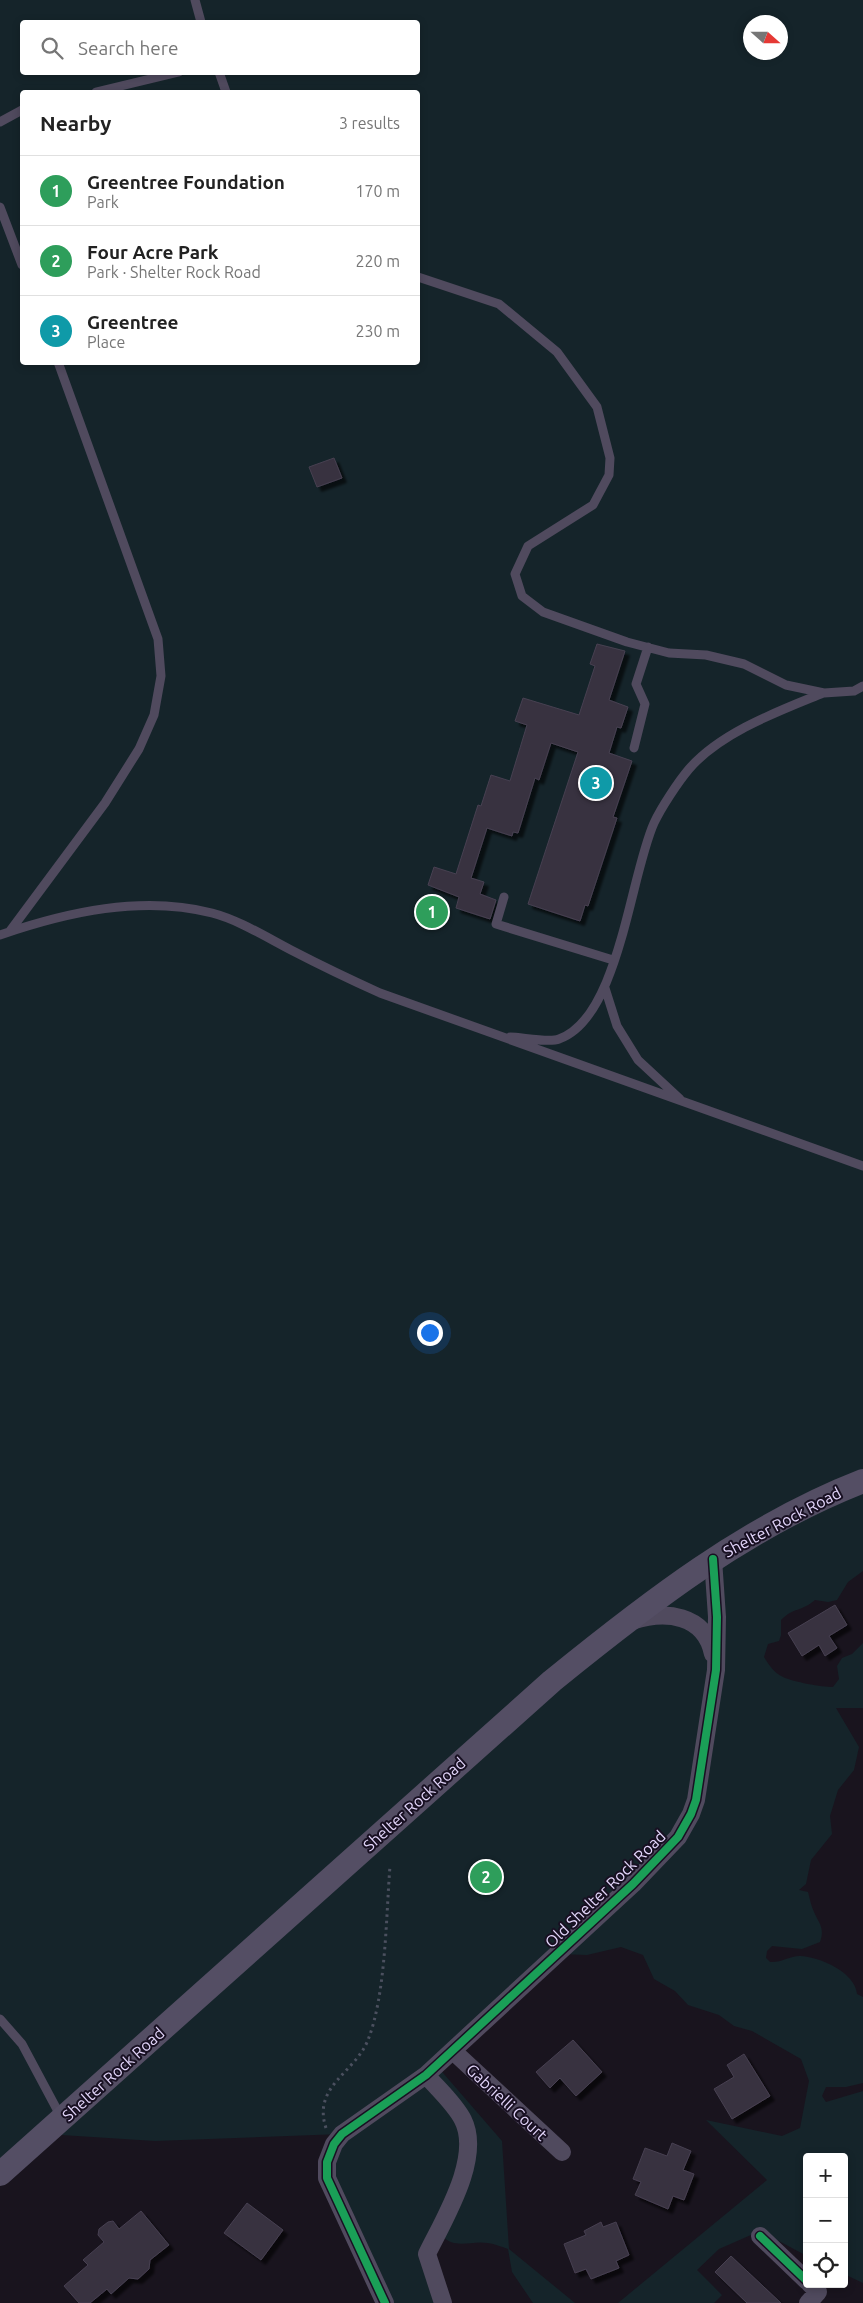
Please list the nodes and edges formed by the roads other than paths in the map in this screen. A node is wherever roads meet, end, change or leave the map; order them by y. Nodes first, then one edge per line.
1 (195, 0) edge
2 (200, 20) edge
3 (167, 75) edge
4 (220, 75) edge
5 (104, 90) edge
6 (225, 90) edge
7 (20, 111) edge
8 (0, 122) edge
9 (0, 207) edge
10 (20, 259) edge
11 (420, 278) edge
12 (59, 365) edge
13 (648, 647) junction
14 (863, 686) edge
15 (824, 693) junction
16 (634, 748) dead end
17 (504, 897) dead end
18 (10, 931) junction
19 (0, 935) edge
20 (613, 960) junction
21 (606, 988) junction
22 (500, 1036) junction
23 (685, 1102) junction
24 (863, 1166) edge
25 (863, 1481) edge
26 (714, 1559) junction
27 (614, 1630) junction
28 (716, 1670) junction
29 (0, 2019) edge
30 (453, 2051) junction
31 (426, 2075) junction
32 (62, 2119) junction
33 (562, 2152) dead end
34 (0, 2174) edge
35 (760, 2236) dead end
36 (803, 2277) edge
37 (814, 2288) edge
38 (385, 2303) edge
39 (443, 2303) edge
40 (808, 2303) edge

1 - 2 lane
3 - 5 lane
4 - 6 lane
7 - 8 lane
9 - 10 lane
11 - 13 lane
12 - 18 lane
13 - 15 lane
13 - 16 lane
14 - 15 lane
15 - 20 lane
17 - 20 lane
18 - 19 lane
18 - 22 lane
20 - 21 lane
21 - 22 lane
21 - 23 lane
22 - 23 lane
23 - 24 lane
25 - 26 main road, Shelter Rock Road
26 - 27 main road, Shelter Rock Road
26 - 28 street, Old Shelter Rock Road
27 - 28 street
27 - 32 main road, Shelter Rock Road
28 - 30 street, Old Shelter Rock Road
29 - 32 lane
30 - 31 street, Old Shelter Rock Road
30 - 33 street, Gabrielli Court
31 - 38 street, Old Shelter Rock Road
31 - 39 street
32 - 34 main road, Shelter Rock Road
35 - 36 street
37 - 40 street

